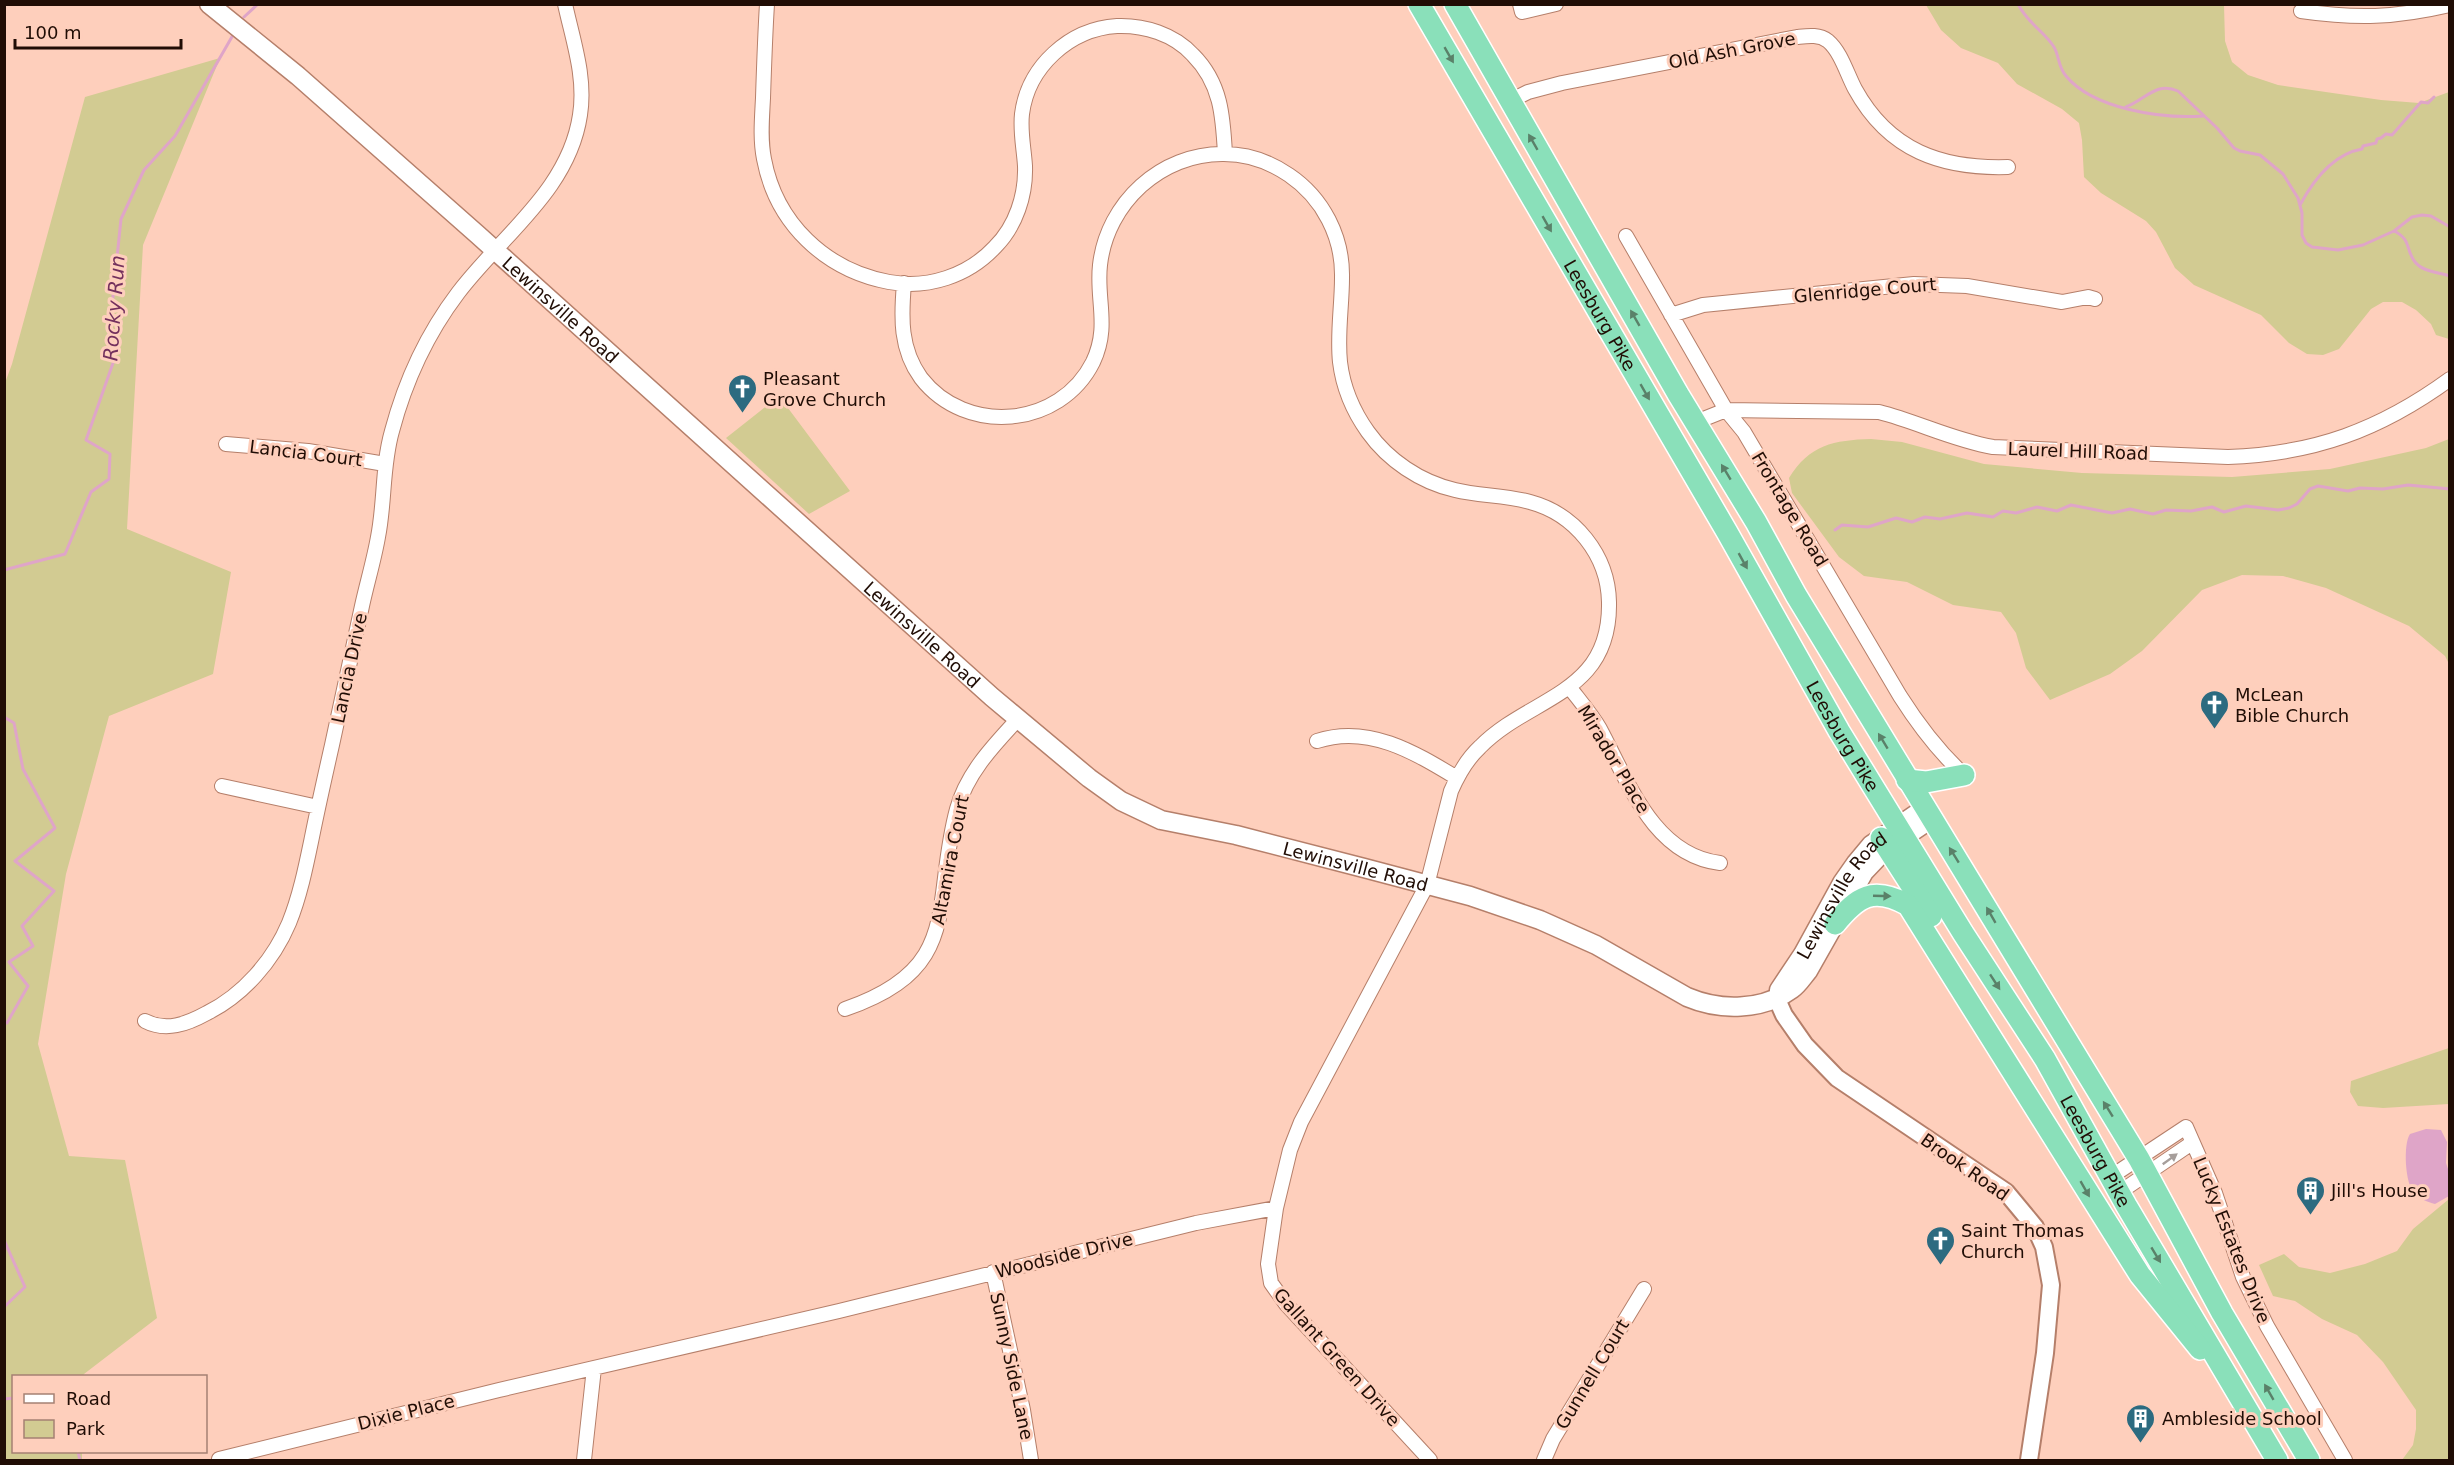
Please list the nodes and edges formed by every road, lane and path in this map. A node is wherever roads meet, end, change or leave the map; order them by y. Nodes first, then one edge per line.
1 (208, 4) edge
2 (565, 4) edge
3 (766, 4) edge
4 (1419, 4) edge
5 (1455, 4) edge
6 (1520, 4) edge
7 (1556, 4) edge
8 (2450, 6) edge
9 (2301, 10) dead end
10 (1510, 101) junction
11 (1225, 154) junction
12 (2008, 167) dead end
13 (1626, 236) dead end
14 (495, 250) junction
15 (904, 284) junction
16 (2095, 299) dead end
17 (1671, 315) junction
18 (2450, 380) edge
19 (1726, 410) junction
20 (1696, 422) junction
21 (226, 444) dead end
22 (385, 464) junction
23 (1570, 688) junction
24 (1018, 719) junction
25 (1317, 741) dead end
26 (1964, 775) joint
27 (1456, 778) junction
28 (1907, 780) junction
29 (222, 786) dead end
30 (318, 807) junction
31 (1928, 814) junction
32 (1893, 837) junction
33 (1720, 863) dead end
34 (1427, 885) junction
35 (1835, 924) junction
36 (1776, 997) junction
37 (845, 1009) dead end
38 (145, 1021) dead end
39 (2192, 1143) junction
40 (2143, 1167) junction
41 (2116, 1184) junction
42 (1276, 1208) junction
43 (993, 1272) junction
44 (1644, 1289) dead end
45 (594, 1368) junction
46 (2248, 1411) junction
47 (219, 1459) dead end
48 (584, 1461) edge
49 (1031, 1461) edge
50 (1430, 1461) edge
51 (1544, 1461) edge
52 (2029, 1461) edge
53 (2277, 1461) edge
54 (2309, 1461) edge
55 (2345, 1461) edge

1 - 14 main road, Lewinsville Road
2 - 14 street, Lancia Drive
3 - 15 street
4 -> 32 highway, Leesburg Pike
5 - 10 highway, Leesburg Pike
6 - 7 street
8 - 9 street
10 - 12 street, Old Ash Grove
20 -> 10 highway, Leesburg Pike
11 - 15 street
11 - 15 street
11 - 23 street
13 - 17 street, Frontage Road
14 - 22 street, Lancia Drive
14 - 24 main road, Lewinsville Road
16 - 17 street, Glenridge Court
17 - 19 street, Frontage Road
18 - 19 street, Laurel Hill Road
19 - 20 street, Laurel Hill Road
19 - 26 street, Frontage Road
28 -> 20 highway, Leesburg Pike
21 - 22 street, Lancia Court
22 - 30 street, Lancia Drive
23 - 27 street
23 - 33 street, Mirador Place
24 - 34 main road, Lewinsville Road
24 - 37 street, Altamira Court
25 - 27 street
26 - 28 highway
27 - 34 street
28 - 31 highway, Leesburg Pike
29 - 30 street
30 - 38 street, Lancia Drive
31 - 32 main road, Lewinsville Road
40 -> 31 highway, Leesburg Pike
32 - 35 main road, Lewinsville Road
32 - 36 main road, Lewinsville Road
32 - 41 highway, Leesburg Pike
34 - 36 main road, Lewinsville Road
34 - 42 street
35 - 36 main road, Lewinsville Road
35 -> 46 highway
36 - 52 street, Brook Road
40 -> 39 street, Lucky Estates Drive
39 - 40 street, Lucky Estates Drive
39 - 55 street, Lucky Estates Drive
40 - 41 street, Lucky Estates Drive
54 -> 40 highway, Leesburg Pike
41 -> 46 highway, Leesburg Pike
42 - 43 street, Woodside Drive
42 - 50 street, Gallant Green Drive
43 - 45 street, Woodside Drive
43 - 49 street, Sunny Side Lane
44 - 51 street, Gunnell Court
45 - 47 street, Dixie Place
45 - 48 street
46 - 53 highway, Leesburg Pike

